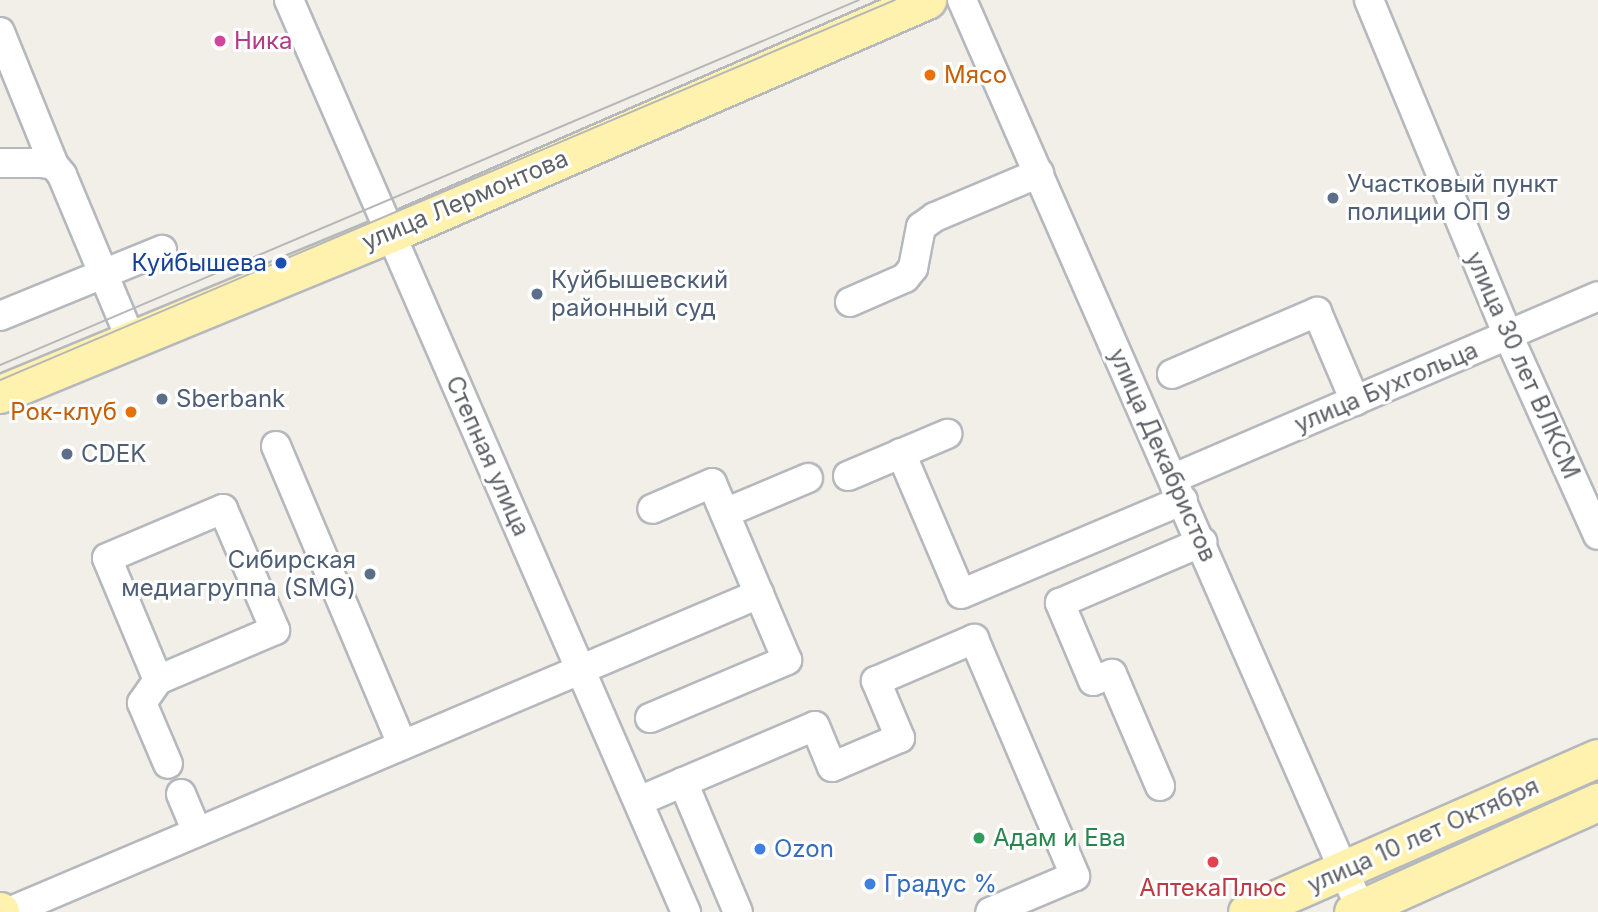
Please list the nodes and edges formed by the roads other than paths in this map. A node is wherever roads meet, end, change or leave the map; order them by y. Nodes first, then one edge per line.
1 (289, 0) edge
2 (927, 0) edge
3 (962, 0) edge
4 (1369, 0) edge
5 (0, 32) edge
6 (0, 163) edge
7 (54, 165) junction
8 (1035, 165) junction
9 (928, 201) dead end
10 (389, 234) junction
11 (162, 250) dead end
12 (103, 274) junction
13 (1598, 296) edge
14 (850, 302) dead end
15 (0, 316) edge
16 (1508, 335) junction
17 (131, 340) junction
18 (1172, 374) dead end
19 (0, 394) edge
20 (1355, 401) junction
21 (947, 434) dead end
22 (276, 446) dead end
23 (901, 453) junction
24 (848, 476) dead end
25 (808, 478) dead end
26 (1179, 489) junction
27 (652, 509) dead end
28 (725, 513) junction
29 (1598, 535) edge
30 (1202, 542) junction
31 (759, 594) junction
32 (582, 668) junction
33 (158, 680) junction
34 (650, 718) dead end
35 (402, 745) junction
36 (1598, 758) edge
37 (167, 764) dead end
38 (683, 782) junction
39 (1160, 786) dead end
40 (181, 794) dead end
41 (639, 801) junction
42 (1598, 803) edge
43 (197, 832) junction
44 (1343, 870) junction
45 (1358, 911) edge
46 (9, 912) edge
47 (686, 912) edge
48 (738, 912) edge
49 (990, 912) edge
50 (1247, 912) edge

1 - 10 street, Степная улица
2 - 10 main road, улица Лермонтова
3 - 8 street, улица Декабристов
4 - 16 street, улица 30 лет ВЛКСМ
5 - 7 street
6 - 7 street
7 - 12 street
8 - 9 street
8 - 14 street
8 - 26 street, улица Декабристов
10 - 17 main road, улица Лермонтова
10 - 32 street, Степная улица
11 - 12 street
12 - 15 street
12 - 17 street
13 - 16 street, улица Бухгольца
16 - 20 street, улица Бухгольца
16 - 29 street, улица 30 лет ВЛКСМ
17 - 19 main road, улица Лермонтова
18 - 20 street
20 - 26 street, улица Бухгольца
21 - 23 street
22 - 35 street
23 - 24 street
23 - 26 street, улица Бухгольца
25 - 28 street
26 - 30 street, улица Декабристов
27 - 28 street
28 - 31 street
30 - 39 street
30 - 44 street, улица Декабристов
31 - 32 street
31 - 34 street
32 - 35 street
32 - 41 street, Степная улица
33 - 33 street
33 - 37 street
35 - 43 street
36 - 44 main road, улица 10 лет Октября
38 - 41 street
38 - 48 street
38 - 49 street
40 - 43 street
41 - 47 street, Степная улица
42 - 45 main road, улица 10 лет Октября
43 - 46 street
44 - 45 street, улица Декабристов
44 - 50 main road, улица 10 лет Октября

